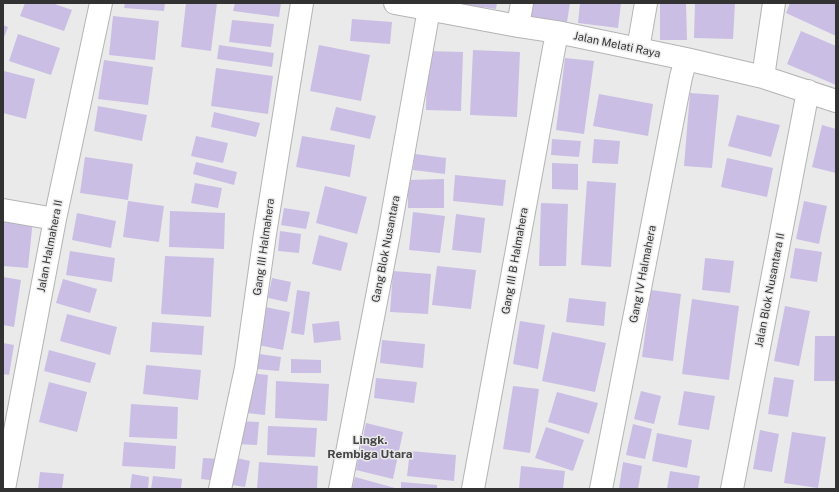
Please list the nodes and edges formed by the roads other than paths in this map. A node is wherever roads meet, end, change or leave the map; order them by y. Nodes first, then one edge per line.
1 (101, 3) edge
2 (302, 3) edge
3 (398, 3) edge
4 (522, 3) edge
5 (646, 3) edge
6 (774, 3) edge
7 (429, 9) junction
8 (518, 26) junction
9 (557, 32) junction
10 (638, 49) junction
11 (686, 59) junction
12 (763, 77) junction
13 (808, 91) junction
14 (836, 101) edge
15 (3, 210) edge
16 (55, 219) junction
17 (4, 489) edge
18 (220, 489) edge
19 (340, 489) edge
20 (473, 489) edge
21 (601, 489) edge
22 (732, 489) edge

1 - 16 street, Jalan Halmahera II
2 - 18 street, Gang III Halmahera
3 - 7 street, Jalan Melati Raya
4 - 8 street
5 - 10 street
6 - 12 street
7 - 8 street, Jalan Melati Raya
7 - 19 street, Gang Blok Nusantara
8 - 9 street, Jalan Melati Raya
9 - 10 street, Jalan Melati Raya
9 - 20 street, Gang III B Halmahera
10 - 11 street, Jalan Melati Raya
11 - 12 street, Jalan Melati Raya
11 - 21 street, Gang IV Halmahera
12 - 13 street, Jalan Melati Raya
13 - 14 street, Jalan Melati Raya
13 - 22 street, Jalan Blok Nusantara II
15 - 16 street
16 - 17 street, Jalan Halmahera II

